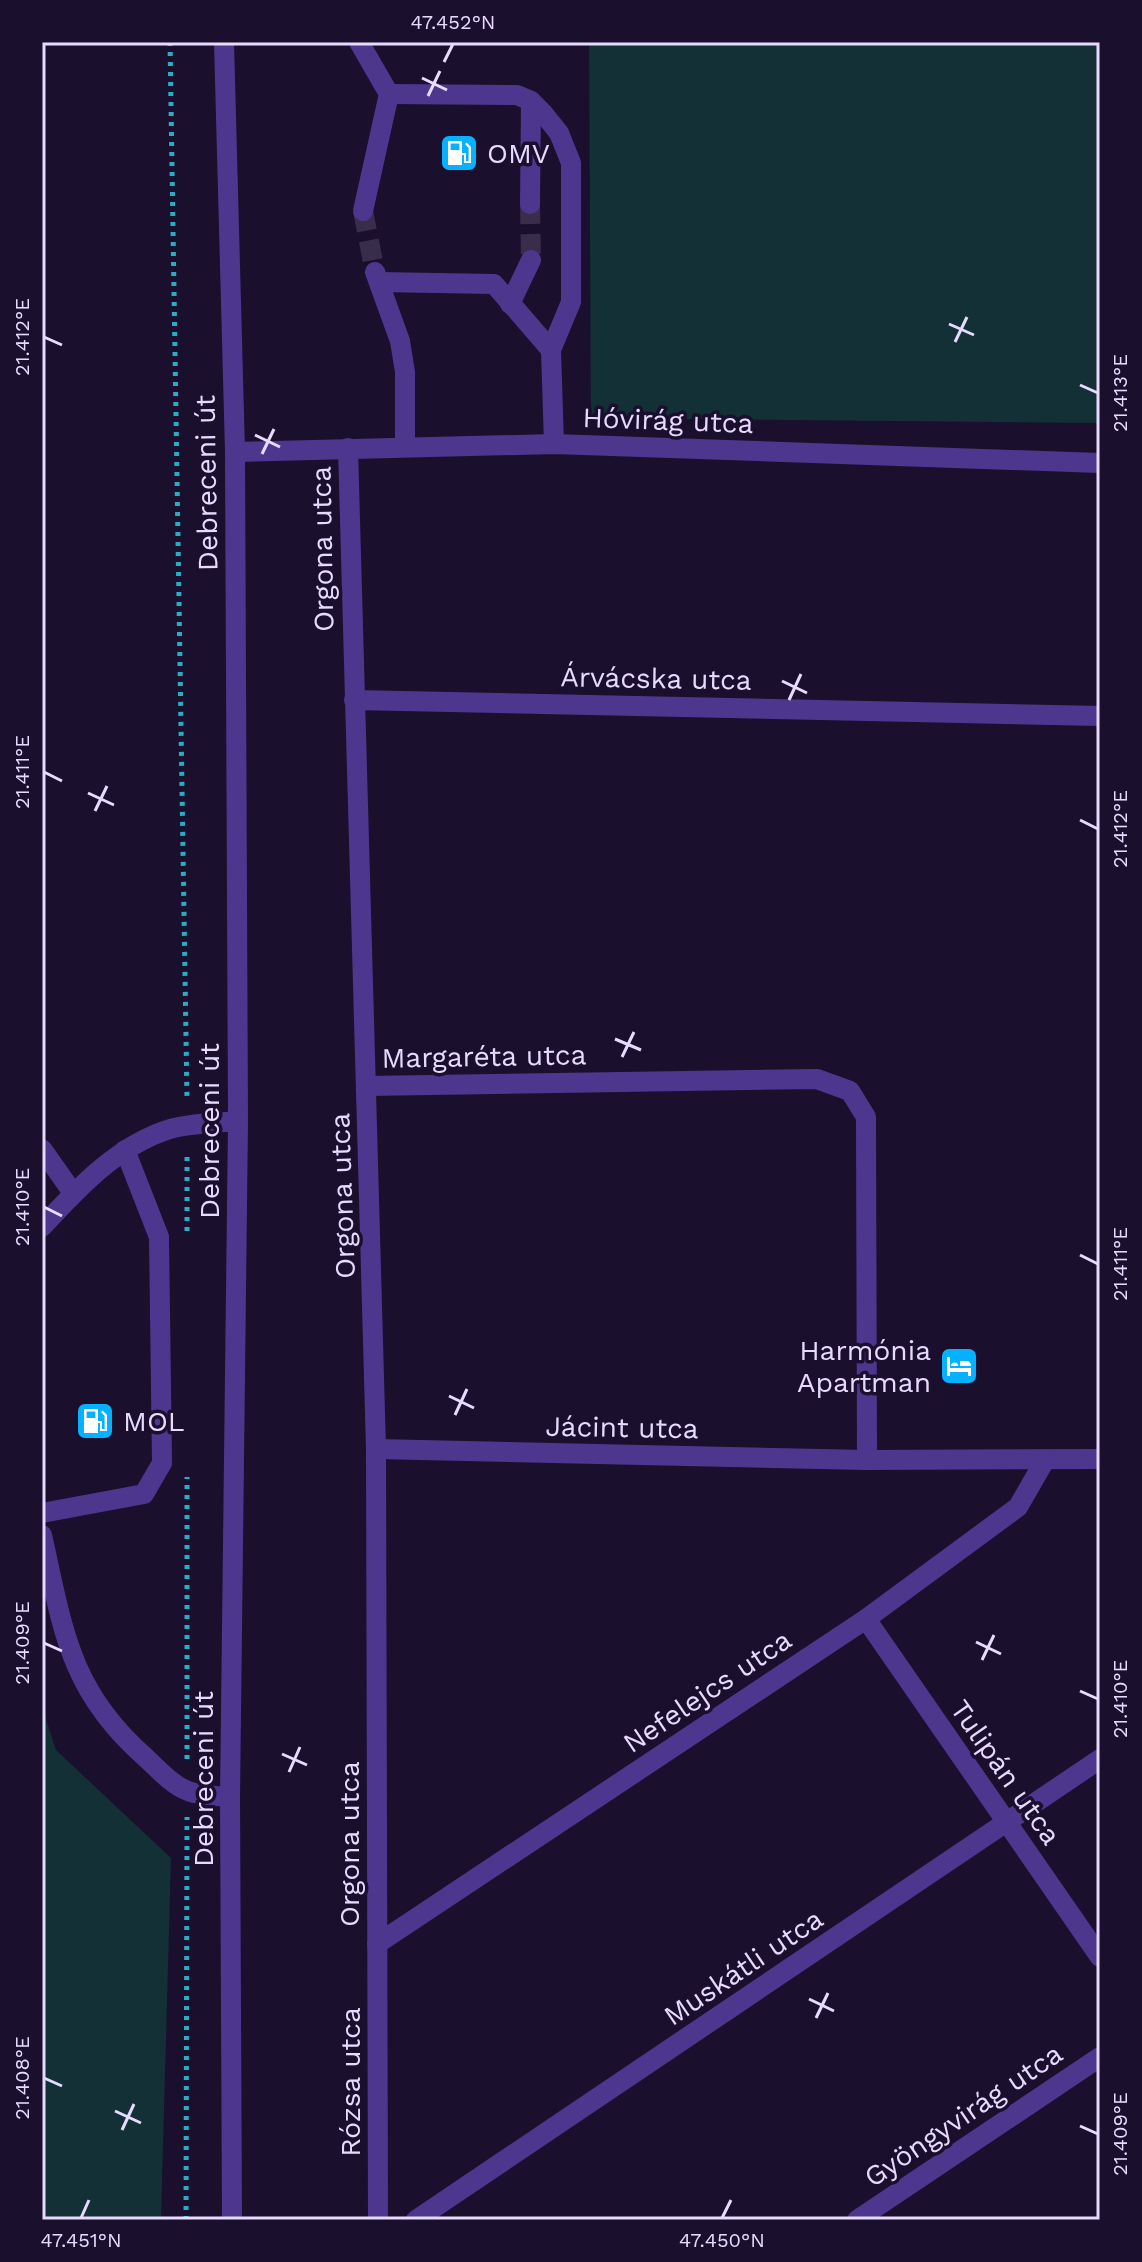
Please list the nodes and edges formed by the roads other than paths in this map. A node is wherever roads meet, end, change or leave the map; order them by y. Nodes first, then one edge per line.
1 (224, 42) edge
2 (359, 42) edge
3 (389, 94) junction
4 (531, 101) junction
5 (530, 204) tunnel mouth
6 (363, 211) tunnel mouth
7 (531, 260) tunnel mouth
8 (510, 304) junction
9 (551, 350) junction
10 (554, 444) junction
11 (405, 446) junction
12 (348, 448) junction
13 (235, 452) junction
14 (1100, 463) edge
15 (354, 700) junction
16 (1100, 716) edge
17 (367, 1086) junction
18 (238, 1121) junction
19 (42, 1149) edge
20 (125, 1150) junction
21 (73, 1193) junction
22 (42, 1227) edge
23 (376, 1449) junction
24 (1100, 1459) edge
25 (867, 1460) junction
26 (1045, 1460) junction
27 (42, 1513) edge
28 (42, 1535) edge
29 (866, 1619) junction
30 (1100, 1759) edge
31 (230, 1797) junction
32 (1007, 1824) junction
33 (377, 1944) junction
34 (1100, 1957) edge
35 (1100, 2057) edge
36 (232, 2220) edge
37 (378, 2220) edge
38 (416, 2220) edge
39 (857, 2220) edge

1 - 13 street, Debreceni út
2 - 3 street
3 - 4 street
3 - 6 street
4 - 5 street
4 - 9 street
7 - 8 street
8 - 9 street
8 - 11 street
9 - 10 street
10 - 11 street, Hóvirág utca
10 - 14 street, Hóvirág utca
11 - 12 street, Hóvirág utca
12 - 13 street, Hóvirág utca
12 - 15 street, Orgona utca
13 - 18 street, Debreceni út
15 - 16 street, Árvácska utca
15 - 17 street, Orgona utca
17 - 23 street, Orgona utca
17 - 25 street, Margaréta utca
18 - 20 street
18 - 31 street, Debreceni út
19 - 21 street
20 - 21 street
20 - 27 street
21 - 22 street
23 - 25 street, Jácint utca
23 - 33 street, Orgona utca
24 - 26 street
25 - 26 street
26 - 29 street, Nefelejcs utca
28 - 31 street
29 - 32 street, Tulipán utca
29 - 33 street, Nefelejcs utca
30 - 32 street, Muskátli utca
31 - 36 street, Debreceni út
32 - 34 street, Tulipán utca
32 - 38 street, Muskátli utca
33 - 37 street, Rózsa utca
35 - 39 street, Gyöngyvirág utca

